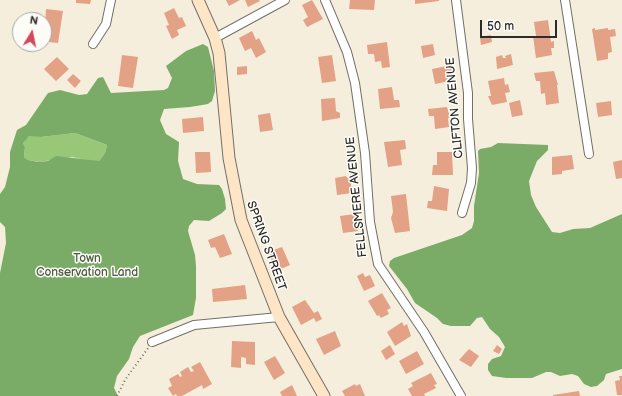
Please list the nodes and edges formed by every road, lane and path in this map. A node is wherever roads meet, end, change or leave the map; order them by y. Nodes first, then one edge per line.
1 (112, 0) edge
2 (198, 0) edge
3 (285, 0) edge
4 (325, 0) edge
5 (456, 0) edge
6 (565, 0) edge
7 (215, 38) junction
8 (92, 44) dead end
9 (589, 154) dead end
10 (462, 213) dead end
11 (279, 317) junction
12 (152, 342) joint
13 (117, 396) edge
14 (324, 396) edge
15 (461, 396) edge

1 - 8 street
2 - 7 street, SPRING STREET
3 - 7 street
4 - 15 street, FELLSMERE AVENUE
5 - 10 street, CLIFTON AVENUE
6 - 9 street
7 - 11 street, SPRING STREET
11 - 12 street
11 - 14 street, SPRING STREET
12 - 13 path

